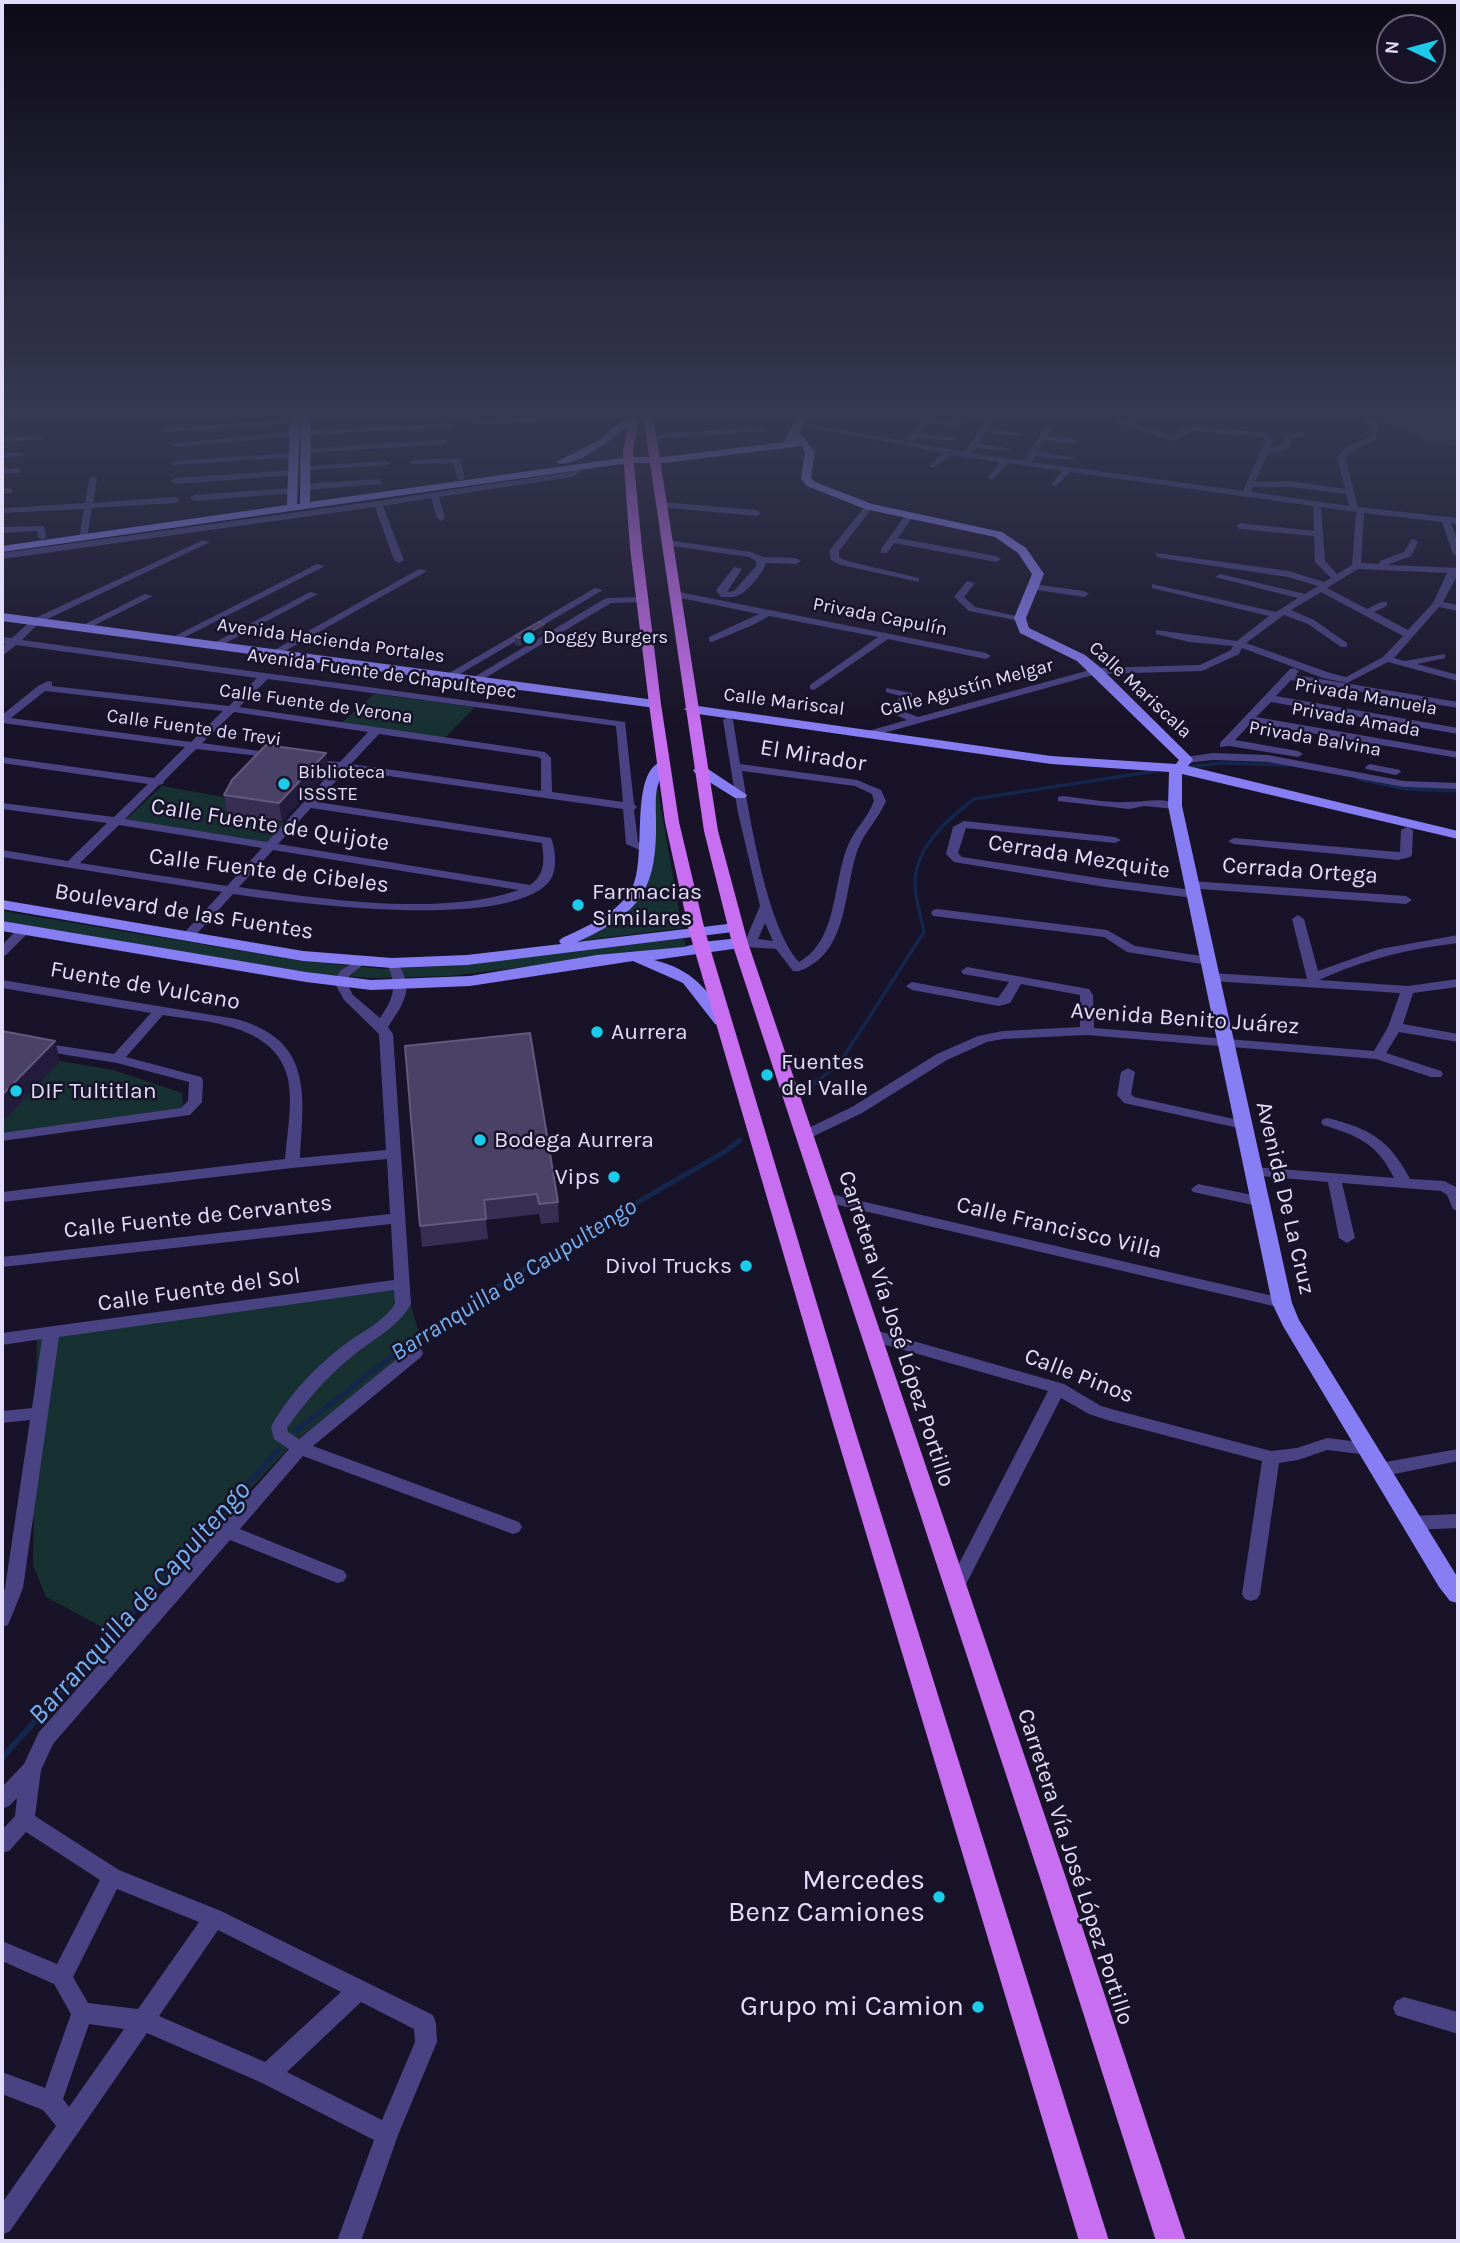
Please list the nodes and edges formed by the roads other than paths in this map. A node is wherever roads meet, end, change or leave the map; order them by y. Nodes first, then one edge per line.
1 (85, 520) edge
2 (170, 520) edge
3 (265, 520) edge
4 (384, 520) edge
5 (635, 520) edge
6 (664, 520) edge
7 (859, 520) edge
8 (907, 520) edge
9 (930, 520) edge
10 (1318, 520) edge
11 (1359, 520) edge
12 (1446, 520) joint
13 (1458, 521) edge
14 (1240, 526) dead end
15 (2, 530) edge
16 (82, 534) junction
17 (1318, 534) junction
18 (42, 537) junction
19 (892, 540) junction
20 (2, 542) edge
21 (206, 542) dead end
22 (1414, 542) dead end
23 (667, 543) junction
24 (2, 549) edge
25 (1457, 549) edge
26 (884, 551) dead end
27 (1160, 555) dead end
28 (2, 556) edge
29 (761, 559) junction
30 (996, 559) dead end
31 (399, 561) dead end
32 (796, 561) dead end
33 (320, 566) dead end
34 (1366, 566) junction
35 (737, 569) dead end
36 (422, 571) dead end
37 (1456, 571) edge
38 (1220, 578) dead end
39 (1336, 578) junction
40 (916, 580) dead end
41 (970, 583) dead end
42 (1155, 586) dead end
43 (1033, 587) junction
44 (1323, 587) junction
45 (597, 590) dead end
46 (737, 593) junction
47 (313, 594) dead end
48 (674, 594) junction
49 (1084, 594) dead end
50 (148, 596) dead end
51 (1306, 597) junction
52 (642, 600) junction
53 (758, 603) dead end
54 (1384, 604) dead end
55 (1437, 604) junction
56 (1458, 608) edge
57 (768, 612) junction
58 (1367, 612) junction
59 (1280, 613) junction
60 (2, 617) edge
61 (1020, 618) junction
62 (36, 621) junction
63 (84, 627) junction
64 (1159, 632) dead end
65 (1409, 635) junction
66 (885, 637) junction
67 (174, 639) junction
68 (712, 639) dead end
69 (2, 640) edge
70 (16, 642) junction
71 (1239, 644) junction
72 (215, 645) junction
73 (1344, 645) dead end
74 (2, 653) edge
75 (274, 653) junction
76 (986, 656) dead end
77 (1441, 656) dead end
78 (1387, 659) junction
79 (1404, 663) junction
80 (1097, 671) junction
81 (266, 675) junction
82 (449, 676) junction
83 (1458, 678) edge
84 (476, 679) junction
85 (53, 680) dead end
86 (814, 687) dead end
87 (43, 688) junction
88 (890, 690) dead end
89 (1268, 698) junction
90 (654, 704) junction
91 (1458, 705) edge
92 (232, 709) junction
93 (691, 709) junction
94 (1248, 719) junction
95 (2, 720) edge
96 (727, 720) dead end
97 (918, 720) junction
98 (1458, 731) edge
99 (375, 732) junction
100 (872, 733) junction
101 (1227, 741) junction
102 (196, 745) junction
103 (1216, 754) junction
104 (1458, 755) edge
105 (2, 760) edge
106 (663, 765) junction
107 (345, 767) junction
108 (735, 767) junction
109 (1175, 767) junction
110 (700, 770) junction
111 (1396, 772) dead end
112 (159, 782) junction
113 (1458, 786) edge
114 (547, 795) junction
115 (740, 795) junction
116 (1062, 799) dead end
117 (309, 804) junction
118 (2, 806) edge
119 (1175, 806) junction
120 (631, 807) junction
121 (117, 821) junction
122 (1407, 830) junction
123 (1458, 838) edge
124 (1115, 840) dead end
125 (1234, 841) dead end
126 (273, 846) junction
127 (646, 849) junction
128 (2, 854) edge
129 (70, 866) junction
130 (531, 888) junction
131 (1192, 889) junction
132 (230, 890) junction
133 (1406, 900) dead end
134 (2, 905) edge
135 (766, 906) junction
136 (937, 913) dead end
137 (1298, 919) dead end
138 (2, 926) edge
139 (24, 930) junction
140 (188, 936) junction
141 (742, 938) junction
142 (699, 939) junction
143 (1458, 939) edge
144 (780, 946) junction
145 (2, 952) edge
146 (513, 955) junction
147 (620, 959) junction
148 (360, 962) junction
149 (392, 963) junction
150 (1209, 969) junction
151 (967, 971) dead end
152 (1017, 980) junction
153 (1312, 981) junction
154 (340, 982) junction
155 (1458, 983) edge
156 (2, 984) edge
157 (402, 986) junction
158 (912, 986) dead end
159 (1408, 990) junction
160 (160, 1010) junction
161 (721, 1021) junction
162 (382, 1026) junction
163 (1395, 1027) junction
164 (1087, 1031) junction
165 (1458, 1038) edge
166 (1225, 1041) junction
167 (27, 1045) edge
168 (1378, 1055) junction
169 (117, 1059) junction
170 (1128, 1072) dead end
171 (1436, 1074) dead end
172 (1328, 1122) dead end
173 (1243, 1125) junction
174 (805, 1135) junction
175 (2, 1137) edge
176 (392, 1154) junction
177 (292, 1163) junction
178 (1254, 1172) junction
179 (1334, 1178) junction
180 (1405, 1184) junction
181 (1198, 1189) dead end
182 (2, 1197) edge
183 (826, 1198) junction
184 (1258, 1201) junction
185 (1458, 1206) edge
186 (398, 1218) junction
187 (1347, 1238) dead end
188 (2, 1262) edge
189 (402, 1283) junction
190 (1282, 1303) junction
191 (51, 1334) junction
192 (871, 1335) junction
193 (2, 1339) edge
194 (415, 1353) dead end
195 (1058, 1388) junction
196 (38, 1413) junction
197 (2, 1417) edge
198 (300, 1448) junction
199 (1368, 1449) junction
200 (1458, 1455) edge
201 (1271, 1457) junction
202 (1380, 1470) junction
203 (1458, 1521) edge
204 (1412, 1523) junction
205 (513, 1527) dead end
206 (226, 1531) junction
207 (338, 1576) dead end
208 (1454, 1586) edge
209 (955, 1590) junction
210 (1251, 1594) dead end
211 (2, 1620) edge
212 (31, 1770) junction
213 (2, 1800) edge
214 (24, 1820) junction
215 (2, 1844) edge
216 (112, 1877) junction
217 (214, 1917) junction
218 (2, 1951) edge
219 (62, 1977) junction
220 (359, 1990) junction
221 (1404, 2008) dead end
222 (82, 2013) junction
223 (143, 2020) junction
224 (1458, 2024) edge
225 (268, 2074) junction
226 (2, 2083) edge
227 (51, 2102) junction
228 (69, 2125) junction
229 (387, 2136) junction
230 (2, 2223) edge
231 (349, 2241) edge
232 (1094, 2241) edge
233 (1171, 2241) edge

1 - 16 street
2 - 16 street
3 - 28 street
4 - 31 street
5 - 52 main road
6 - 23 main road, Carretera Vía José López Portillo
7 - 40 street
8 - 19 street
9 - 43 street
10 - 17 street
11 - 34 street
12 - 13 street
12 - 25 street
14 - 17 street
15 - 18 street
16 - 18 street
16 - 24 street
17 - 39 street
18 - 20 street
19 - 26 street
19 - 30 street
21 - 62 street
22 - 34 street, Calle Agustín Melgar
23 - 29 street
23 - 48 main road, Carretera Vía José López Portillo
27 - 44 street
29 - 32 street
29 - 46 street
33 - 67 street
34 - 37 street
34 - 39 street, Calle Agustín Melgar
35 - 46 street
36 - 75 street
37 - 55 street
38 - 51 street
39 - 44 street, Calle Agustín Melgar
41 - 61 street
42 - 59 street
43 - 49 street
43 - 61 street
44 - 51 street, Calle Agustín Melgar
44 - 58 street
45 - 82 street
46 - 53 street
47 - 72 street
48 - 57 street, Privada Capulín
48 - 93 main road, Carretera Vía José López Portillo
50 - 63 street
51 - 59 street, Calle Agustín Melgar
52 - 84 street
52 - 90 main road
54 - 58 street
55 - 56 street
55 - 65 street
57 - 66 street, Privada Capulín
57 - 68 street
58 - 65 street
59 - 71 street, Calle Agustín Melgar
59 - 73 street
60 - 62 street, Avenida Hacienda Portales
61 - 80 street, Calle Mariscala
62 - 63 street, Avenida Hacienda Portales
62 - 70 street
63 - 67 street, Avenida Hacienda Portales
64 - 71 street
65 - 78 street
66 - 76 street, Privada Capulín
66 - 86 street
67 - 72 street, Avenida Hacienda Portales
69 - 70 street, Avenida Fuente de Chapultepec
70 - 74 street
70 - 81 street, Avenida Fuente de Chapultepec
71 - 78 street
71 - 80 street, Calle Agustín Melgar
72 - 75 street, Avenida Hacienda Portales
75 - 82 street, Avenida Hacienda Portales
77 - 79 street
78 - 79 street
79 - 83 street
80 - 97 street, Calle Agustín Melgar
80 - 109 street, Calle Mariscala
81 - 92 street
81 - 120 street, Avenida Fuente de Chapultepec
82 - 84 street, Avenida Hacienda Portales
84 - 90 street, Avenida Hacienda Portales
85 - 87 street
87 - 92 street, Calle Fuente de Verona
87 - 95 street
88 - 97 street
89 - 91 street
89 - 94 street
89 - 98 street, Privada Manuela
90 - 106 main road
92 - 99 street, Calle Fuente de Verona
92 - 102 street
93 - 100 street, Calle Mariscal
93 - 110 main road, Carretera Vía José López Portillo
94 - 101 street
94 - 104 street, Privada Amada
95 - 102 street, Calle Fuente de Trevi
96 - 108 street
97 - 100 street, Calle Agustín Melgar
99 - 107 street
99 - 114 street, Calle Fuente de Verona
100 - 109 street, Calle Mariscala
101 - 103 street
101 - 111 street, Privada Balvina
102 - 107 street, Calle Fuente de Trevi
102 - 112 street
103 - 109 street, Calle Mariscala
103 - 113 street, Calle Mariscala
105 - 112 street
106 - 127 street
106 - 142 main road
107 - 114 street, Calle Fuente de Trevi
107 - 117 street
108 - 115 street, El Mirador
108 - 144 street, El Mirador
109 - 119 street, Avenida De La Cruz
109 - 122 street, Calle Mariscala
109 - 123 street, Calle Mariscala
110 - 115 street
110 - 141 main road, Carretera Vía José López Portillo
112 - 121 street
114 - 120 street, Calle Fuente de Trevi
115 - 135 street, El Mirador
116 - 119 street
117 - 126 street
117 - 130 street
118 - 121 street, Calle Fuente de Quijote
119 - 131 street, Avenida De La Cruz
120 - 127 street, Avenida Fuente de Chapultepec
121 - 126 street, Calle Fuente de Quijote
121 - 129 street
122 - 123 street, Calle Mariscala
122 - 125 street
124 - 131 street, Cerrada Mezquite
126 - 130 street, Calle Fuente de Quijote
126 - 132 street
127 - 146 street
128 - 129 street, Calle Fuente de Cibeles
129 - 132 street, Calle Fuente de Cibeles
130 - 132 street, Calle Fuente de Cibeles
131 - 133 street, Cerrada Ortega
131 - 150 street, Avenida De La Cruz
132 - 140 street
134 - 140 street, Boulevard de las Fuentes
135 - 141 street
135 - 144 street, El Mirador
136 - 150 street, Avenida Benito Juárez
137 - 153 street
138 - 139 street, Boulevard de las Fuentes
139 - 145 street
139 - 154 street, Boulevard de las Fuentes
140 - 148 street, Boulevard de las Fuentes
141 - 142 street
141 - 144 street
141 - 174 main road, Carretera Vía José López Portillo
142 - 146 street, Boulevard de las Fuentes
142 - 147 street, Boulevard de las Fuentes
142 - 161 main road
143 - 153 street
146 - 149 street, Boulevard de las Fuentes
147 - 157 street, Boulevard de las Fuentes
147 - 161 street
148 - 149 street, Boulevard de las Fuentes
148 - 154 street
149 - 157 street
150 - 153 street, Avenida Benito Juárez
150 - 166 street, Avenida De La Cruz
151 - 152 street
152 - 158 street
152 - 164 street
153 - 159 street, Avenida Benito Juárez
154 - 157 street, Boulevard de las Fuentes
154 - 162 street
155 - 159 street, Avenida Benito Juárez
156 - 160 street, Fuente de Vulcano
157 - 162 street
159 - 163 street
160 - 169 street
160 - 177 street, Fuente de Vulcano
161 - 232 main road
162 - 176 street
163 - 165 street
163 - 168 street
164 - 166 street, Avenida Benito Juárez
164 - 174 street, Avenida Benito Juárez
166 - 168 street, Avenida Benito Juárez
166 - 173 street, Avenida De La Cruz
167 - 169 street
168 - 171 street, Avenida Benito Juárez
169 - 175 street
170 - 173 street
172 - 180 street
173 - 178 street, Avenida De La Cruz
174 - 183 main road, Carretera Vía José López Portillo
176 - 177 street
176 - 186 street
177 - 182 street
178 - 179 street
178 - 184 street, Avenida De La Cruz
179 - 180 street
179 - 187 street
180 - 185 street
181 - 184 street
183 - 190 street, Calle Francisco Villa
183 - 192 main road, Carretera Vía José López Portillo
184 - 190 street, Avenida De La Cruz
186 - 188 street, Calle Fuente de Cervantes
186 - 189 street
189 - 191 street, Calle Fuente del Sol
189 - 198 street
190 - 199 street, Avenida De La Cruz
191 - 193 street, Calle Fuente del Sol
191 - 196 street
192 - 195 street, Calle Pinos
192 - 209 main road, Carretera Vía José López Portillo
194 - 198 street
195 - 201 street, Calle Pinos
195 - 209 street
196 - 197 street
196 - 211 street
198 - 205 street
198 - 206 street
199 - 201 street
199 - 202 street, Avenida De La Cruz
200 - 202 street
201 - 210 street
202 - 204 street, Avenida De La Cruz
203 - 204 street
204 - 208 street, Avenida De La Cruz
206 - 207 street
206 - 212 street
209 - 233 main road, Carretera Vía José López Portillo
212 - 213 street
212 - 214 street
214 - 215 street
214 - 216 street
216 - 217 street
216 - 219 street
217 - 220 street
217 - 223 street
218 - 219 street
219 - 222 street
220 - 225 street
220 - 229 street
221 - 224 street
222 - 223 street
222 - 227 street
223 - 225 street
223 - 228 street
225 - 229 street
226 - 227 street
227 - 228 street
228 - 230 street
229 - 231 street

